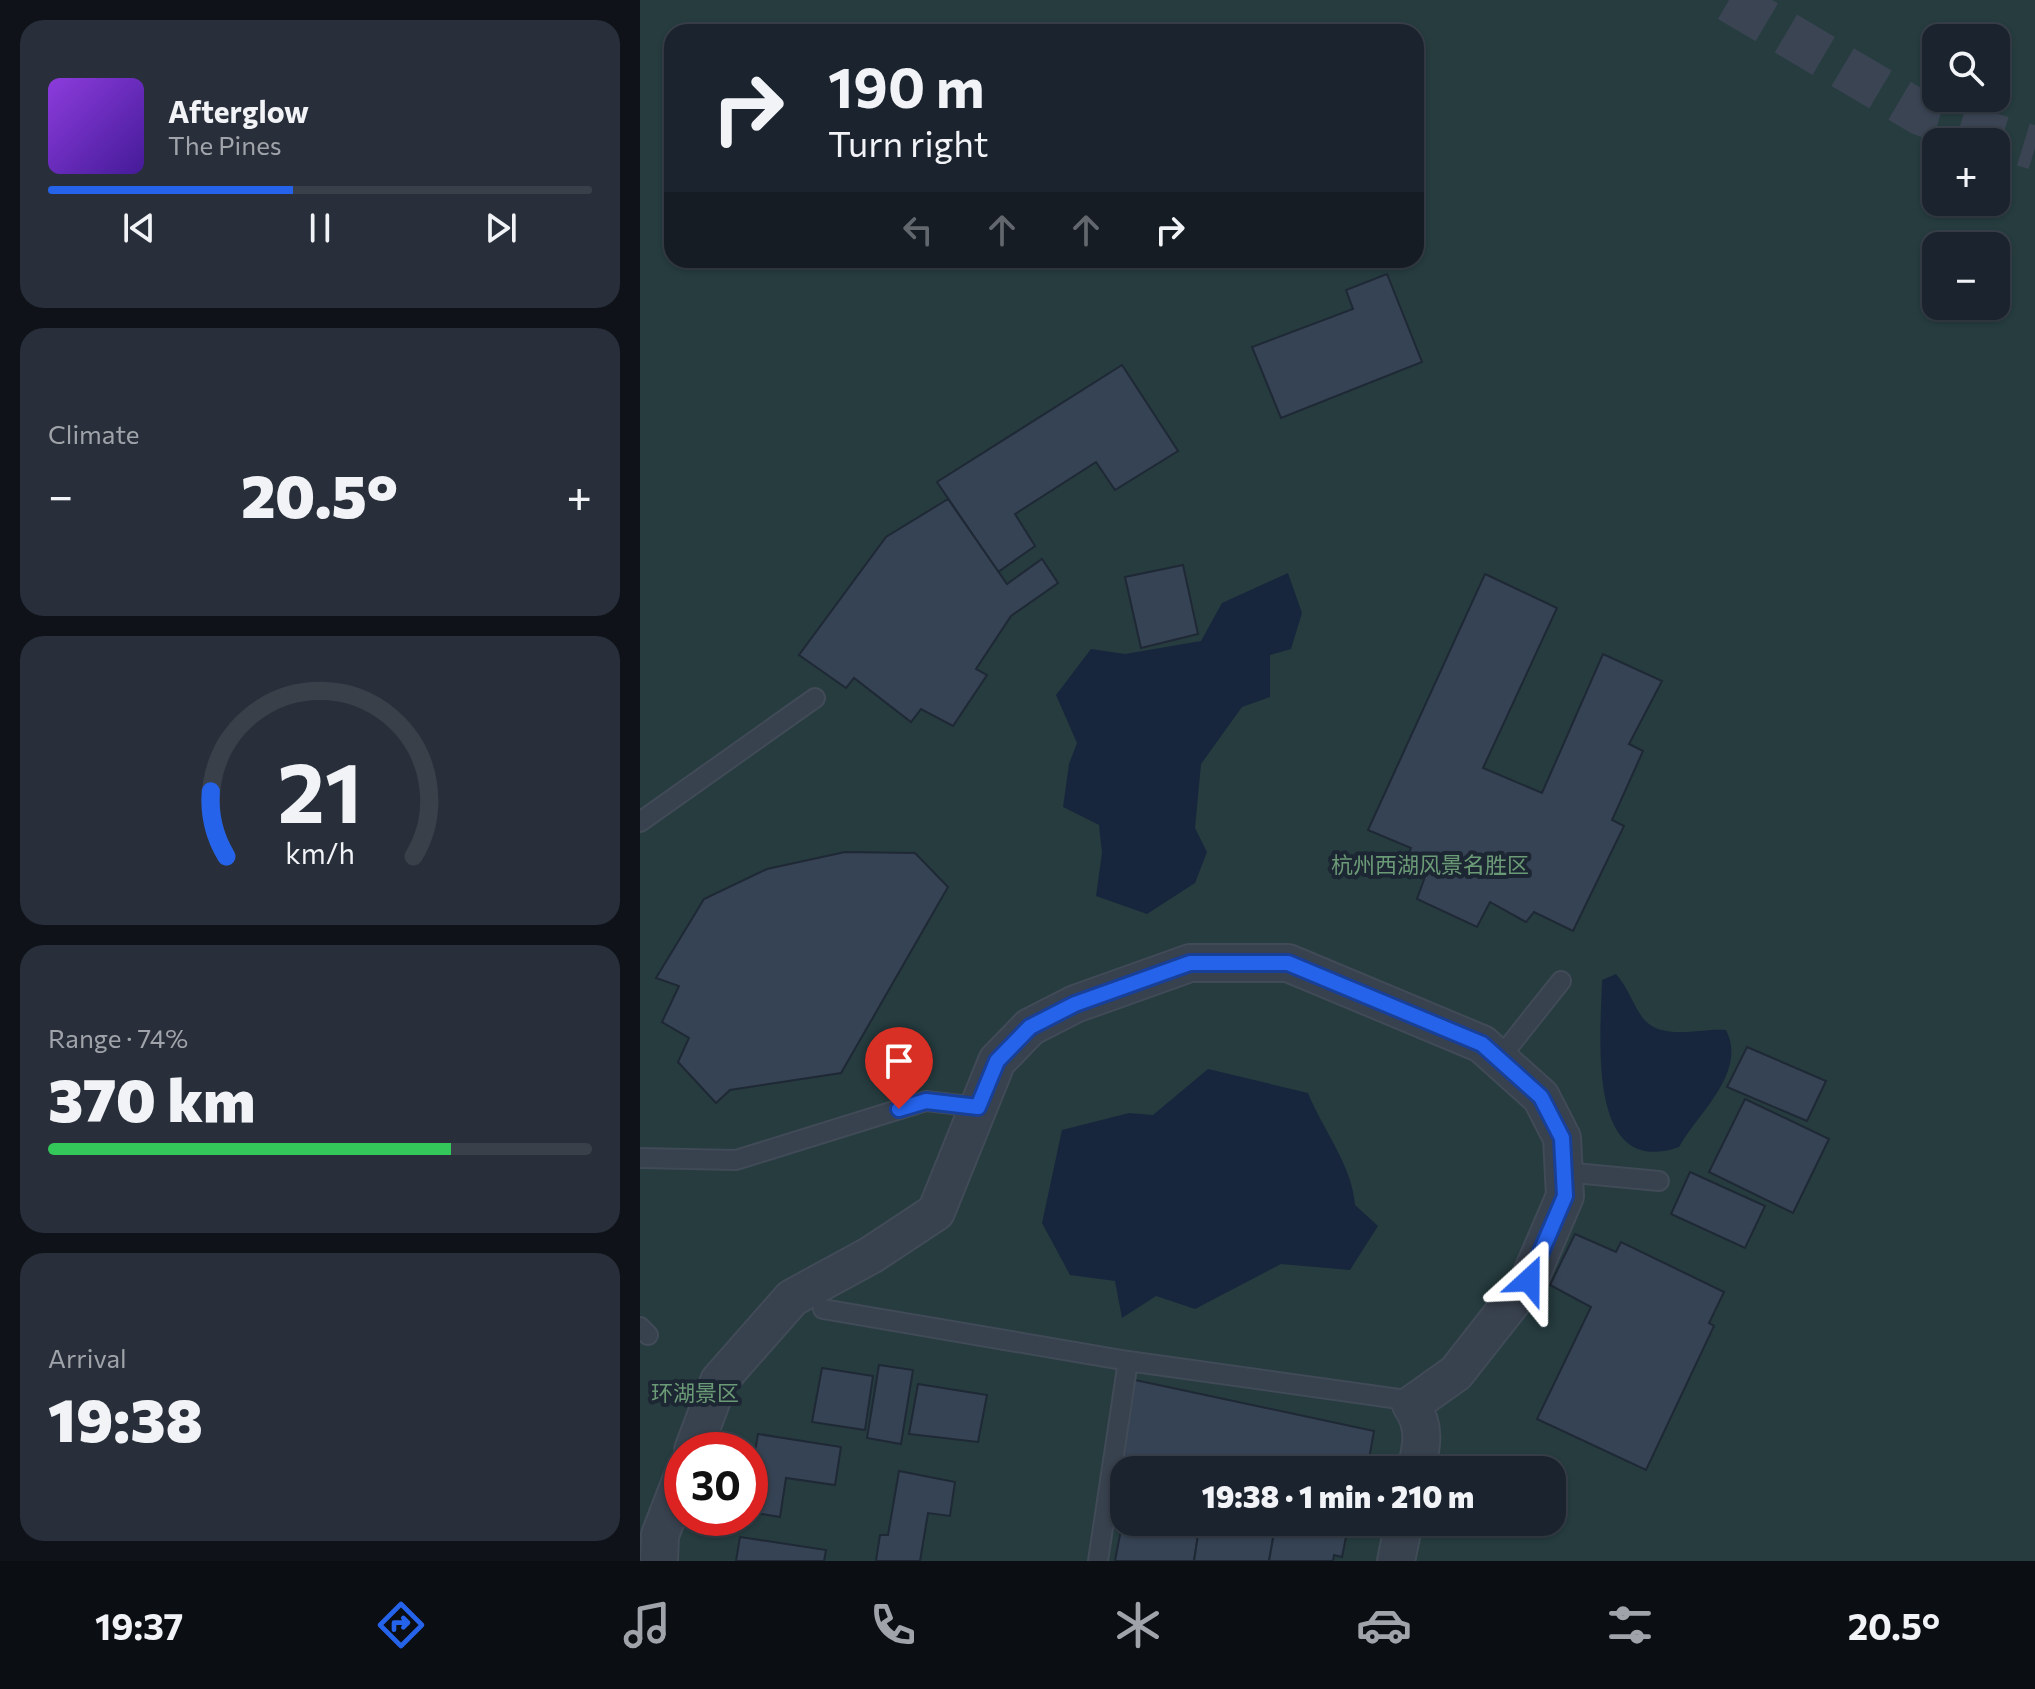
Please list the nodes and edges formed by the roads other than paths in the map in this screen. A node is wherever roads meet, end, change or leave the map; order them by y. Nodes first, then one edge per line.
1 (815, 698) dead end
2 (640, 822) edge
3 (1561, 981) dead end
4 (1499, 1059) junction
5 (978, 1107) junction
6 (640, 1158) edge
7 (1564, 1172) junction
8 (1659, 1181) dead end
9 (823, 1309) dead end
10 (1128, 1361) junction
11 (1411, 1405) junction
12 (700, 1432) edge
13 (1419, 1456) edge
14 (664, 1525) edge
15 (1401, 1536) edge
16 (659, 1561) edge
17 (1098, 1561) edge
18 (1396, 1561) edge

1 - 2 lane
3 - 4 lane
4 - 5 street
4 - 7 street
5 - 6 lane
5 - 12 street
7 - 8 lane
7 - 11 street
9 - 10 lane
10 - 11 lane
10 - 17 lane
11 - 13 street
14 - 16 street
15 - 18 street

